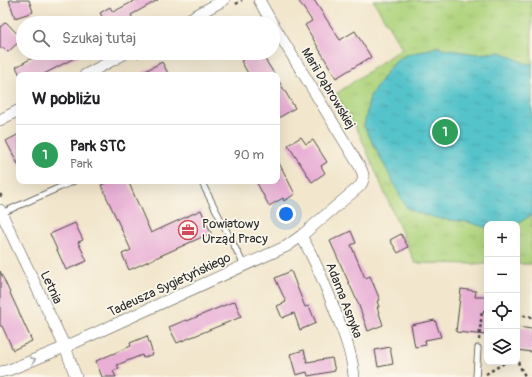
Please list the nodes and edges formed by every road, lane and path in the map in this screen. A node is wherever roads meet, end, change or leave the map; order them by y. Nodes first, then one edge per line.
1 (224, 0) edge
2 (259, 0) edge
3 (195, 16) edge
4 (268, 16) edge
5 (280, 36) edge
6 (113, 60) edge
7 (91, 72) edge
8 (16, 112) edge
9 (0, 120) edge
10 (360, 167) joint
11 (67, 184) edge
12 (203, 184) edge
13 (1, 212) edge
14 (301, 236) junction
15 (244, 265) junction
16 (484, 311) edge
17 (520, 315) edge
18 (532, 317) edge
19 (65, 347) junction
20 (478, 348) joint
21 (501, 365) edge
22 (519, 365) edge
23 (0, 372) edge
24 (525, 376) dead end
25 (76, 377) edge
26 (354, 377) edge
27 (476, 377) edge
28 (480, 377) edge

1 - 3 street
2 - 4 street, Marii Dąbrowskiej
5 - 10 street, Marii Dąbrowskiej
6 - 7 street
8 - 9 street
10 - 14 street, Tadeusza Sygietyńskiego
11 - 13 lane
12 - 15 lane
13 - 19 street, Letnia
14 - 15 street, Tadeusza Sygietyńskiego
14 - 26 street, Adama Asnyka
15 - 19 street, Tadeusza Sygietyńskiego
16 - 20 path
17 - 18 path
23 -> 19 street, Tadeusza Sygietyńskiego
19 - 25 street, Letnia
20 - 27 lane
21 - 28 path
22 - 24 path

